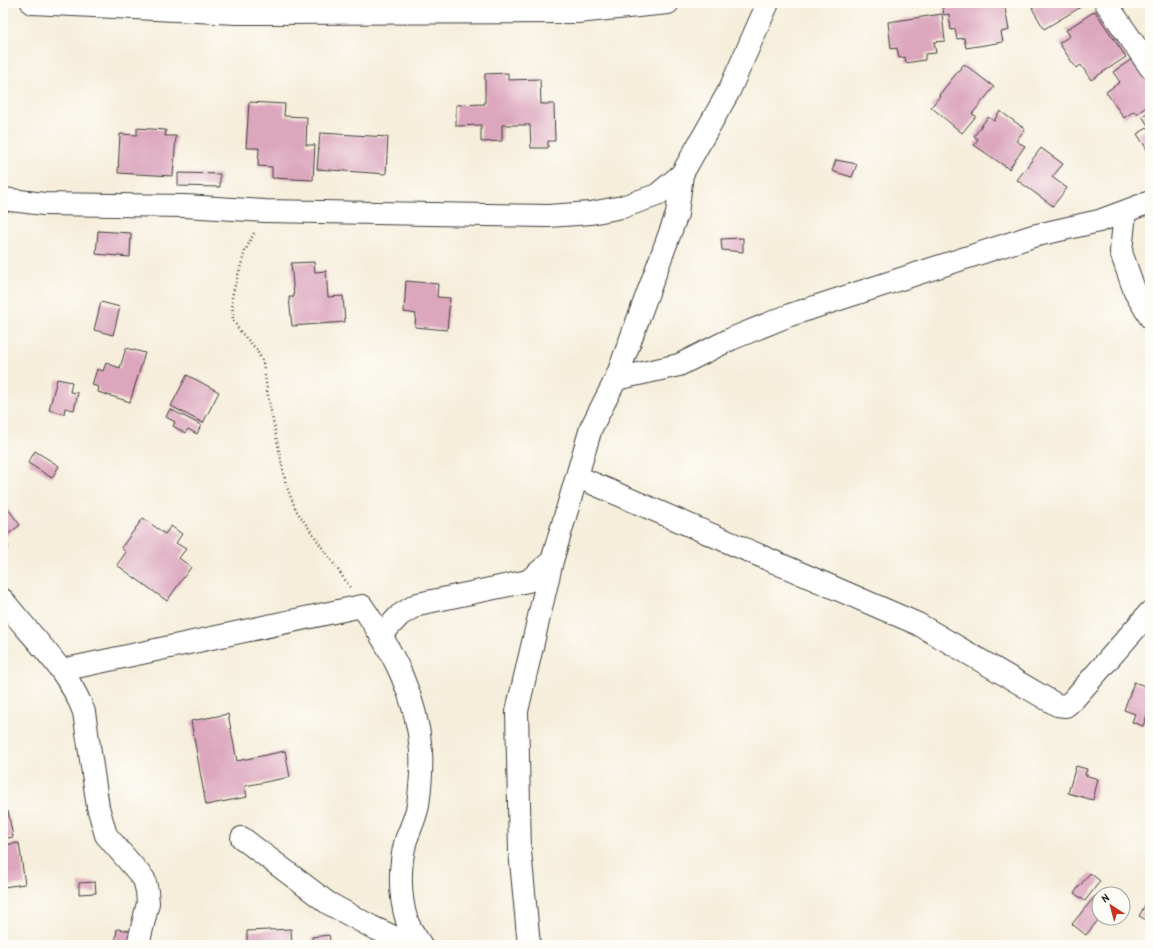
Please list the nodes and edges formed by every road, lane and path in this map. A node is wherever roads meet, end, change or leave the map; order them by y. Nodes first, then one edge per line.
1 (32, 3) edge
2 (668, 3) edge
3 (768, 3) edge
4 (1106, 3) edge
5 (475, 7) edge
6 (1150, 67) edge
7 (682, 174) junction
8 (3, 199) edge
9 (1150, 202) edge
10 (265, 211) junction
11 (1125, 212) junction
12 (1150, 317) edge
13 (616, 379) junction
14 (578, 477) junction
15 (552, 561) junction
16 (3, 600) edge
17 (362, 606) junction
18 (1150, 612) edge
19 (382, 634) junction
20 (62, 670) junction
21 (242, 838) dead end
22 (138, 945) edge
23 (411, 945) edge
24 (421, 945) edge
25 (529, 945) edge

1 - 5 street
2 - 5 street
3 - 7 street
4 - 6 street
7 - 10 street
7 - 13 street
8 - 10 street
9 - 11 street
10 - 17 path
11 - 12 street
11 - 13 street
13 - 14 street
14 - 15 street
14 - 18 street
15 - 19 street
15 - 25 street
16 - 20 street
17 - 19 street
17 - 20 street
19 - 24 street
20 - 22 street
21 - 23 street

